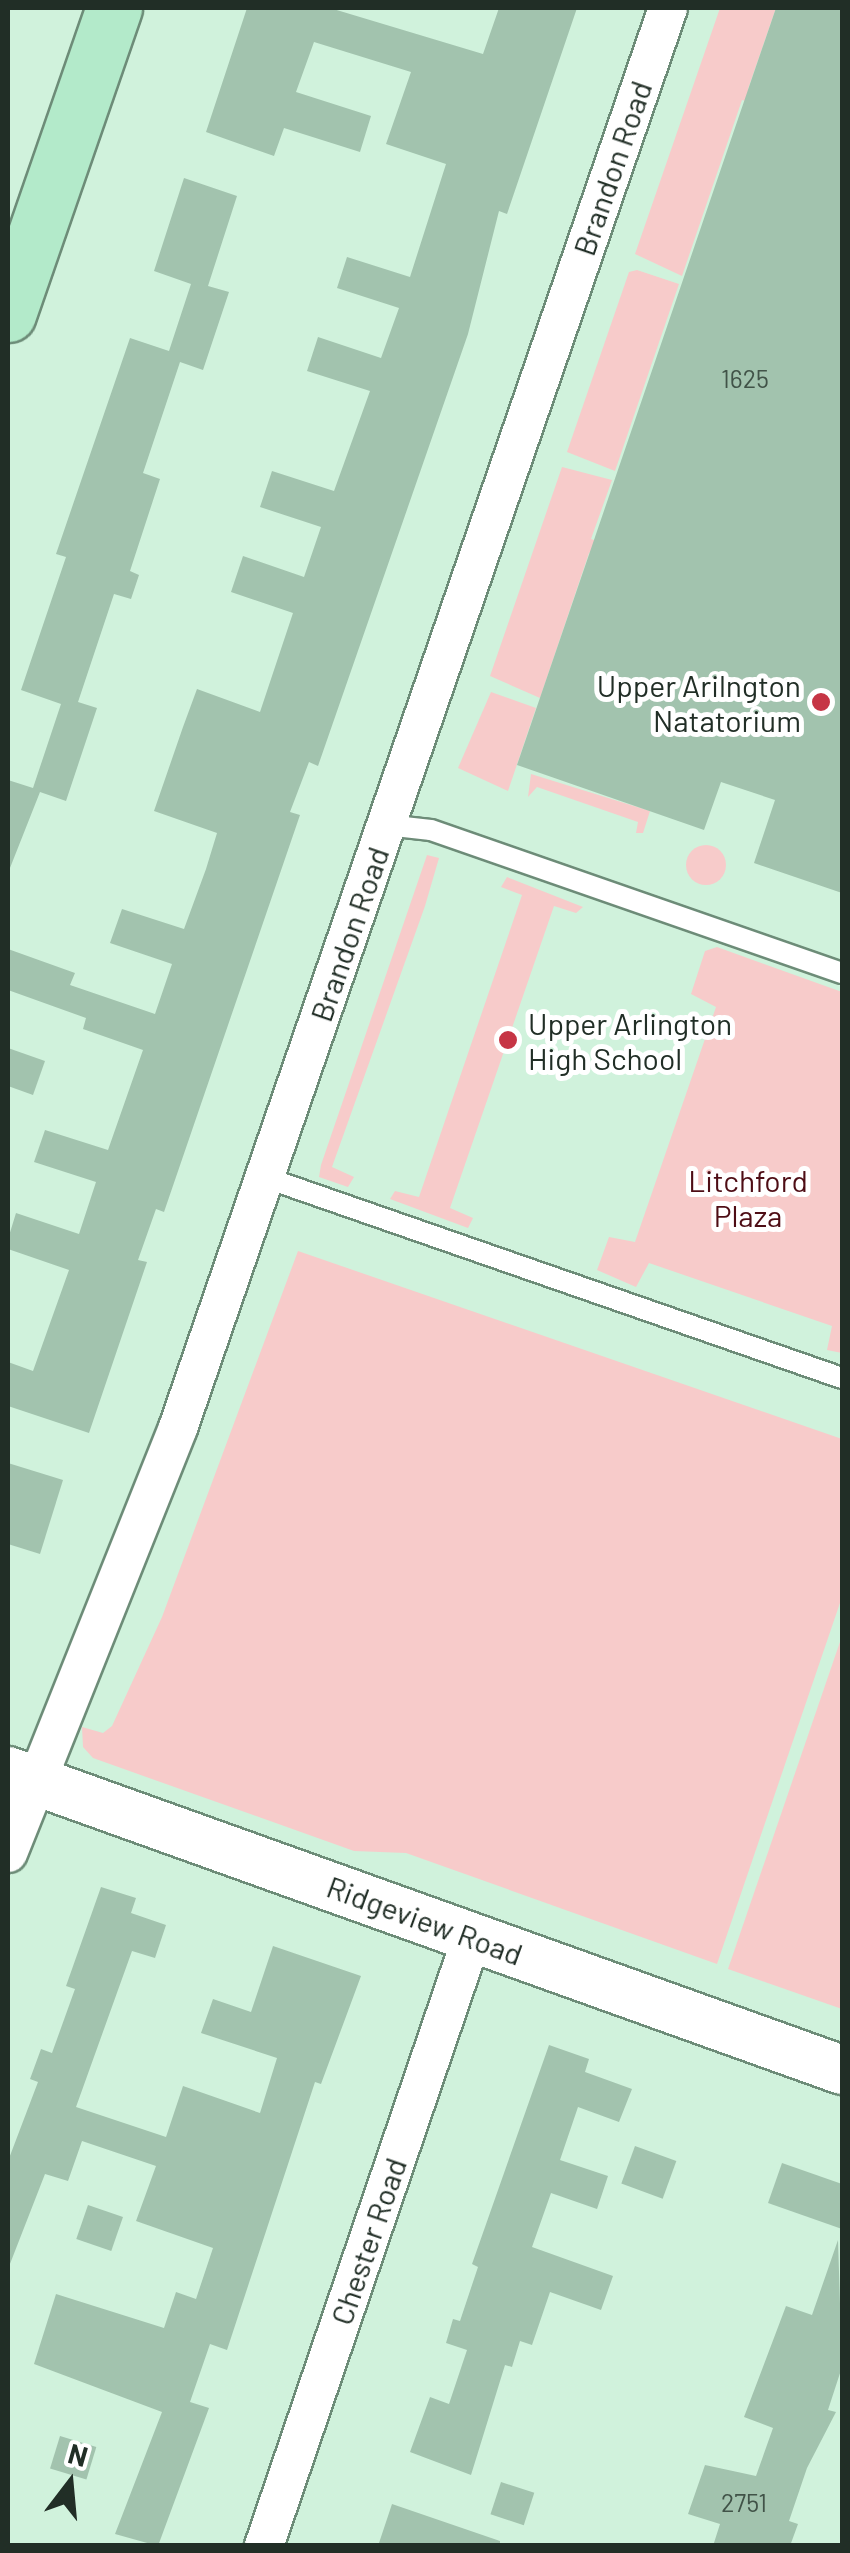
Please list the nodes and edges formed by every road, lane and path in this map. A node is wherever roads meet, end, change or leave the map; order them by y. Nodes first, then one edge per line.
1 (114, 8) edge
2 (668, 8) edge
3 (8, 314) edge
4 (386, 824) junction
5 (842, 973) edge
6 (264, 1177) junction
7 (842, 1378) edge
8 (20, 1776) edge
9 (8, 1853) edge
10 (472, 1937) junction
11 (842, 2070) edge
12 (264, 2546) edge

1 - 3 main road
2 - 4 street, Brandon Road
4 - 5 lane
4 - 6 street, Brandon Road
6 - 7 lane
6 - 8 street, Brandon Road
8 - 9 street, Brandon Road
8 - 10 street, Ridgeview Road
10 - 11 street, Ridgeview Road
10 - 12 street, Chester Road

